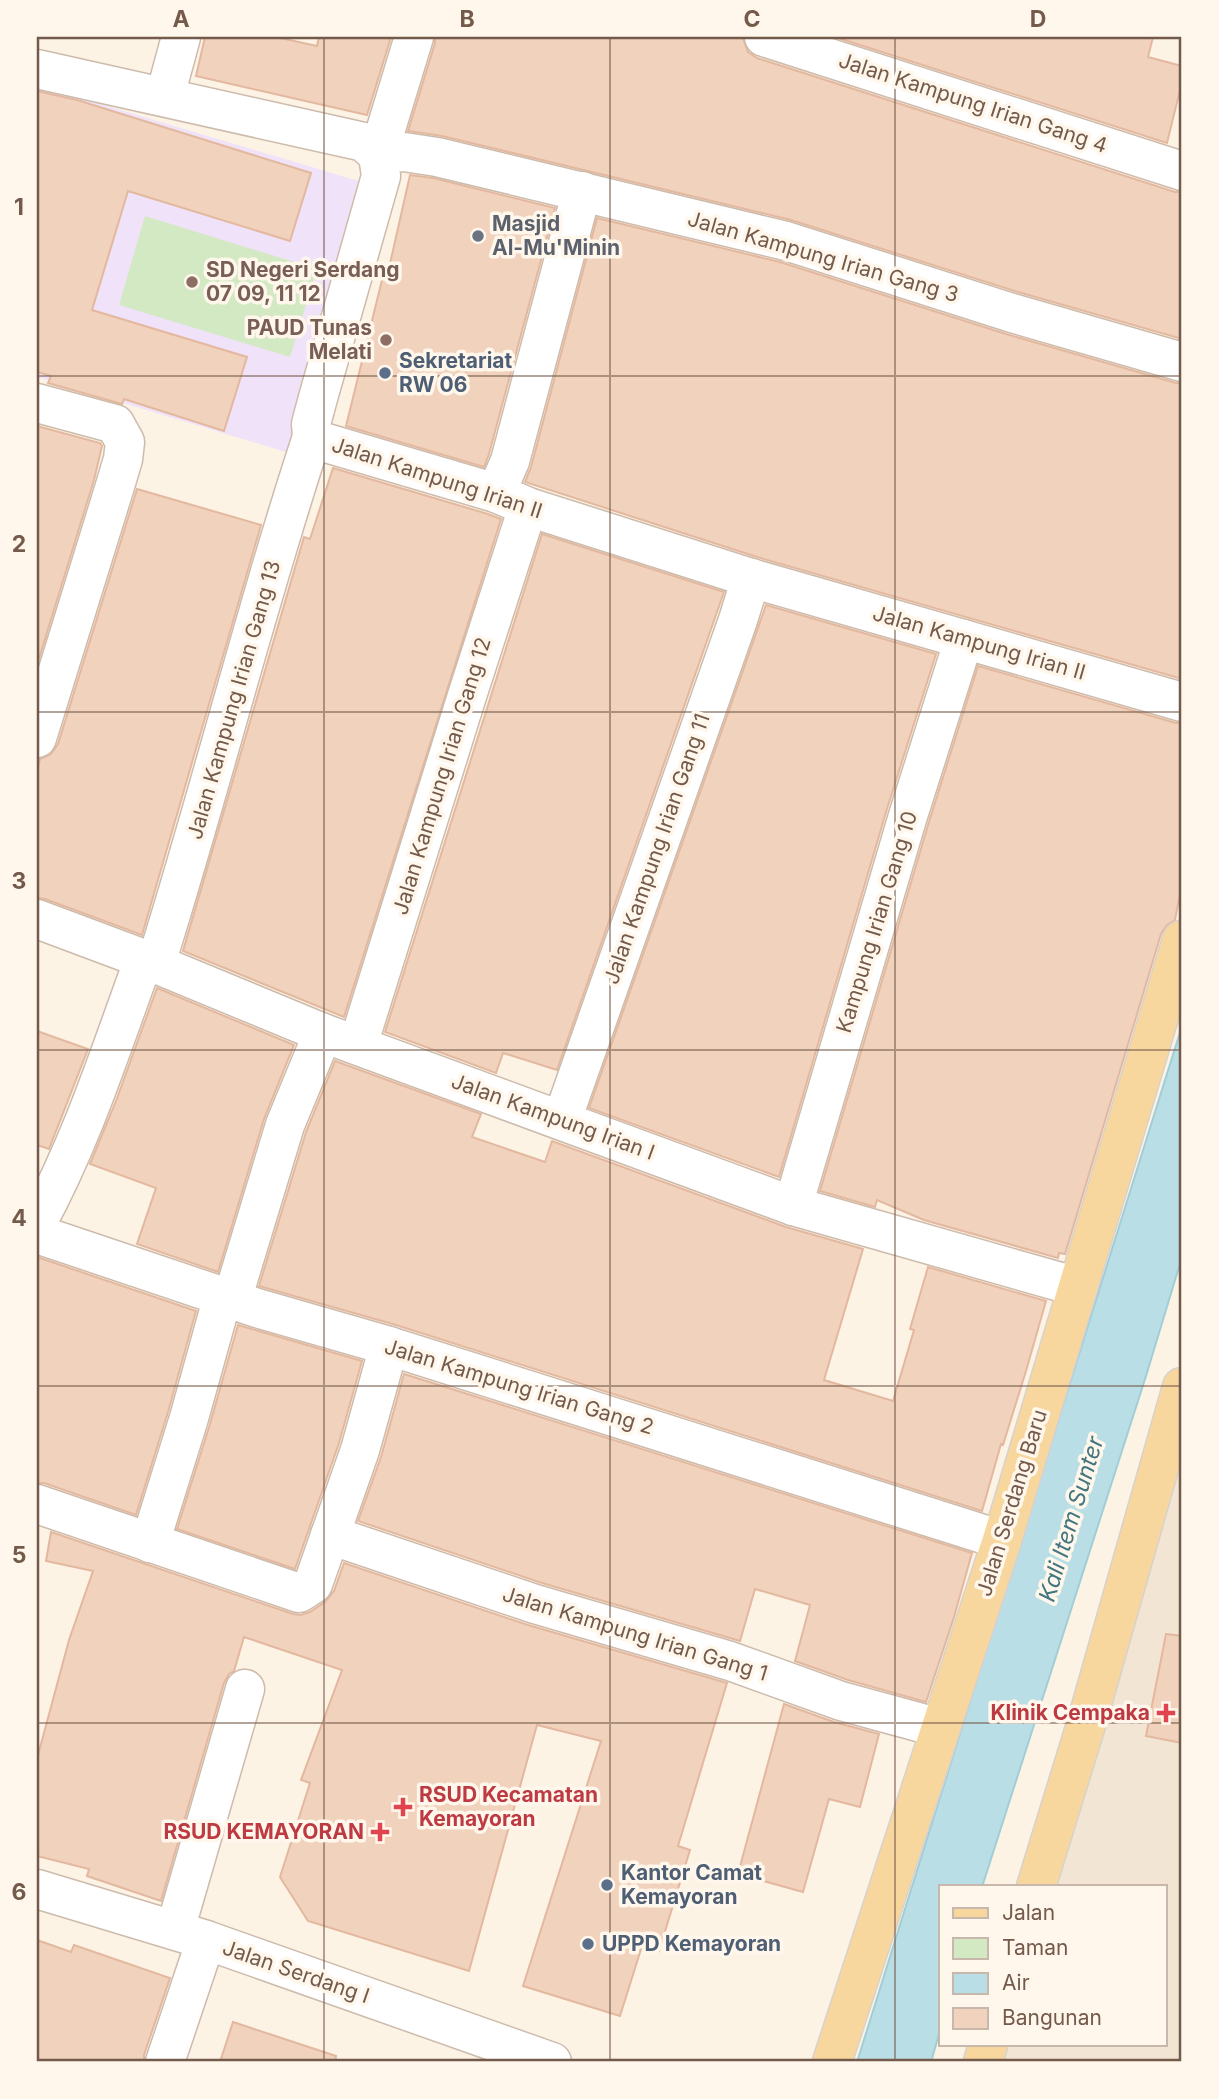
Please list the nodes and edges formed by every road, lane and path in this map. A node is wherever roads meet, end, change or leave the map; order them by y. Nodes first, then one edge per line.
1 (181, 37) edge
2 (414, 37) edge
3 (764, 37) edge
4 (37, 69) edge
5 (165, 96) junction
6 (378, 155) junction
7 (1182, 171) edge
8 (582, 191) junction
9 (1182, 362) edge
10 (37, 403) edge
11 (312, 436) junction
12 (512, 500) junction
13 (751, 578) junction
14 (964, 639) junction
15 (1182, 702) edge
16 (37, 738) edge
17 (37, 919) edge
18 (1182, 940) edge
19 (144, 969) junction
20 (320, 1041) junction
21 (358, 1045) junction
22 (562, 1120) junction
23 (793, 1206) junction
24 (37, 1223) edge
25 (37, 1234) edge
26 (1078, 1287) junction
27 (227, 1298) junction
28 (389, 1346) junction
29 (1182, 1387) edge
30 (1170, 1473) edge
31 (37, 1504) edge
32 (330, 1535) junction
33 (1002, 1539) junction
34 (150, 1543) junction
35 (245, 1689) dead end
36 (940, 1728) junction
37 (1037, 1885) edge
38 (37, 1889) edge
39 (191, 1935) junction
40 (165, 2062) edge
41 (552, 2062) edge
42 (832, 2062) edge

1 - 5 street
2 - 6 street, Jalan Kampung Irian II
3 - 7 street, Jalan Kampung Irian Gang 4
4 - 5 street
5 - 6 street
6 - 8 street, Jalan Kampung Irian Gang 3
6 - 11 street, Jalan Kampung Irian II
8 - 9 street, Jalan Kampung Irian Gang 3
8 - 12 street, Jalan Kampung Irian Gang 12
10 - 16 street
11 - 12 street, Jalan Kampung Irian II
11 - 19 street, Jalan Kampung Irian Gang 13
12 - 13 street, Jalan Kampung Irian II
12 - 21 street, Jalan Kampung Irian Gang 12
13 - 14 street, Jalan Kampung Irian II
13 - 22 street, Jalan Kampung Irian Gang 11
14 - 15 street, Jalan Kampung Irian II
14 - 23 street, Kampung Irian Gang 10
17 - 19 street, Jalan Kampung Irian I
18 - 26 main road, Jalan Serdang Baru
19 - 20 street, Jalan Kampung Irian I
19 - 24 street, Jalan Kampung Irian Gang 13
20 - 21 street, Jalan Kampung Irian I
20 - 27 street
21 - 22 street, Jalan Kampung Irian I
22 - 23 street, Jalan Kampung Irian I
23 - 26 street, Jalan Kampung Irian I
25 - 27 street, Jalan Kampung Irian Gang 2
26 - 33 main road, Jalan Serdang Baru
27 - 28 street, Jalan Kampung Irian Gang 2
27 - 34 street
28 - 32 street
28 - 33 street, Jalan Kampung Irian Gang 2
29 - 30 main road
30 - 37 main road
31 - 34 street
32 - 34 street
32 - 36 street, Jalan Kampung Irian Gang 1
33 - 36 main road, Jalan Serdang Baru
35 - 39 street
36 - 42 main road, Jalan Serdang Baru
38 - 39 street, Jalan Serdang I
39 - 40 street
39 - 41 street, Jalan Serdang I

